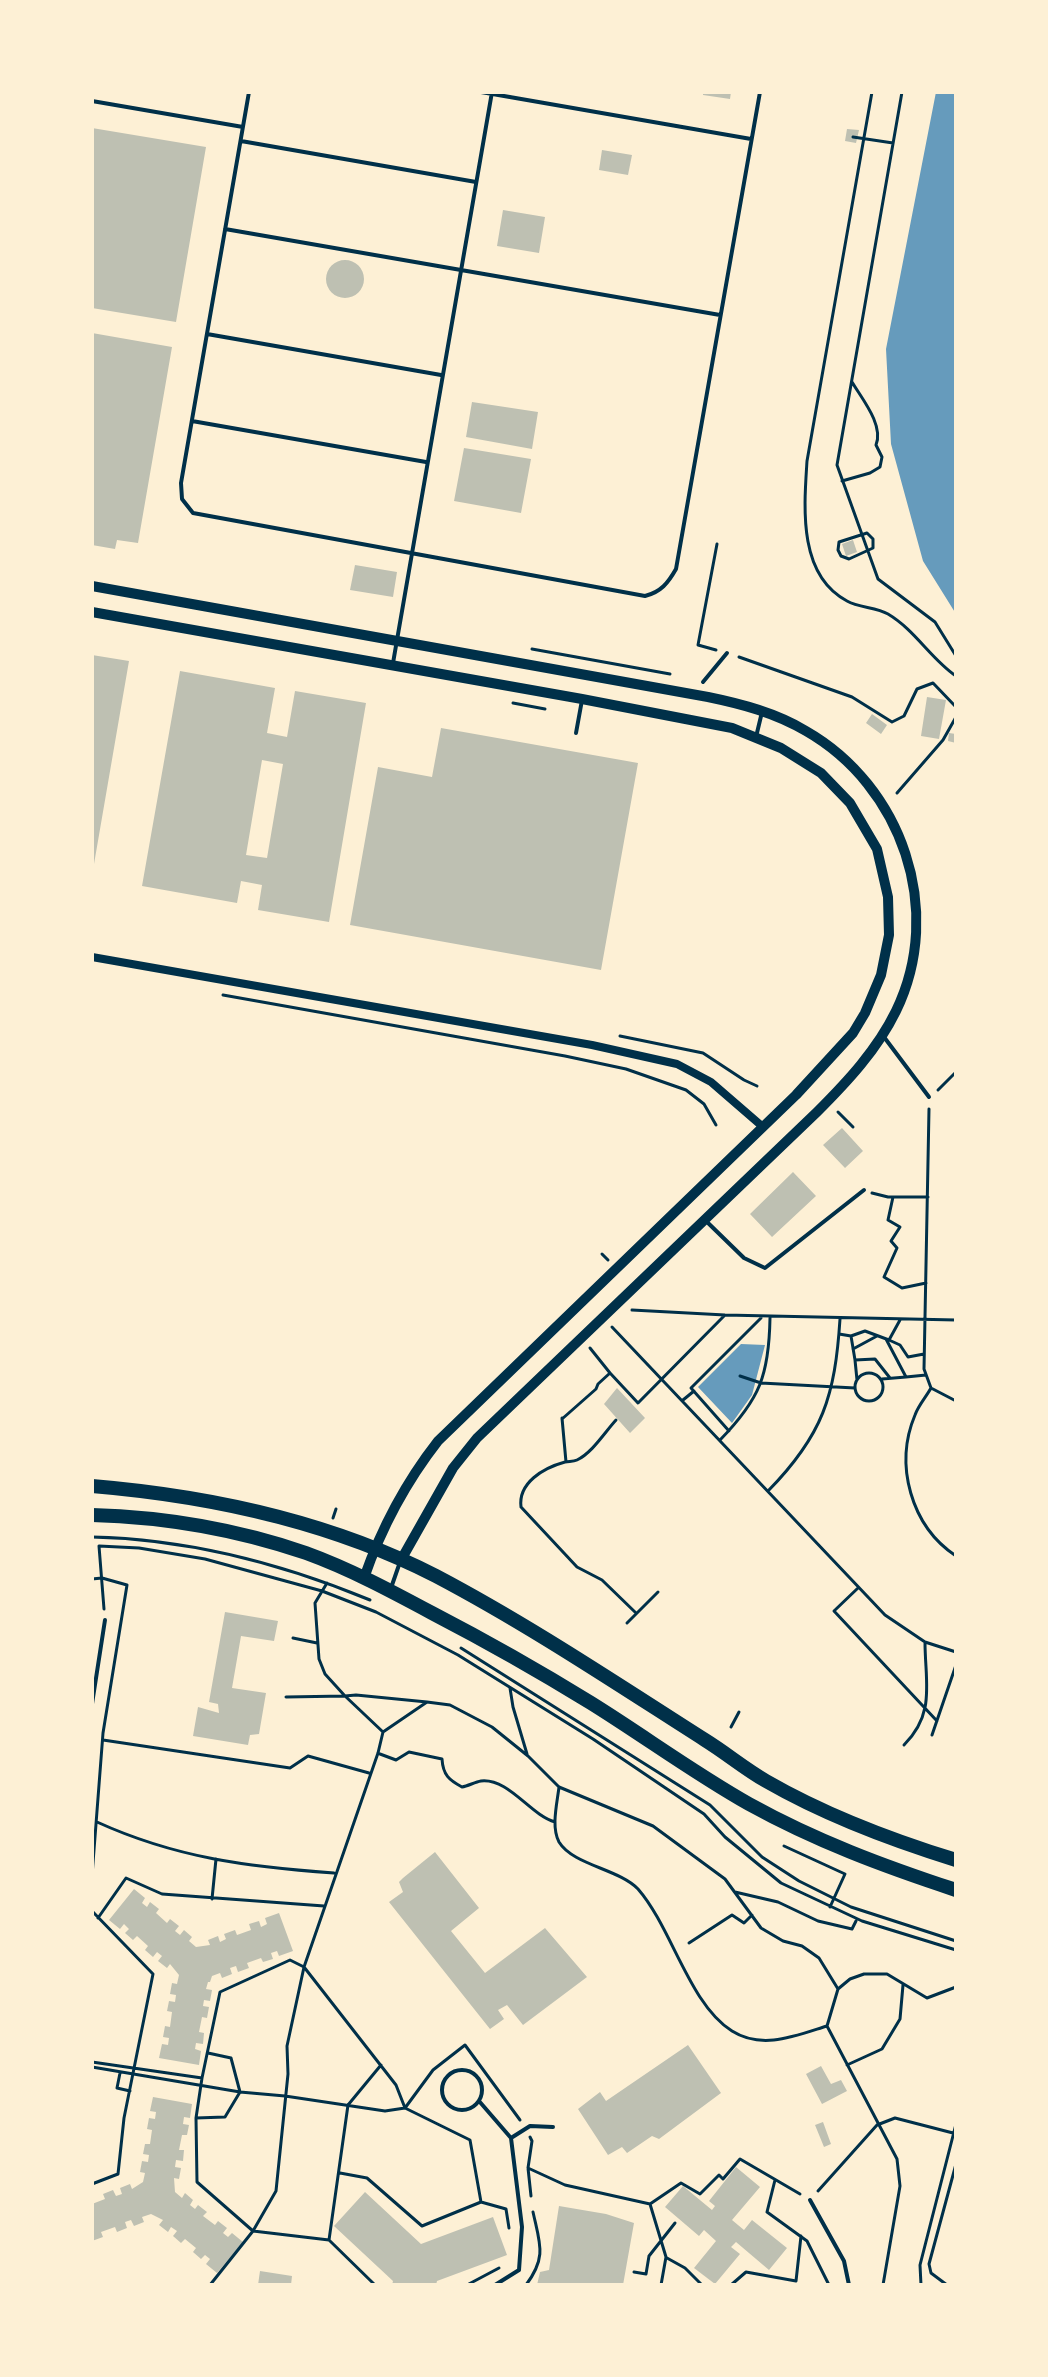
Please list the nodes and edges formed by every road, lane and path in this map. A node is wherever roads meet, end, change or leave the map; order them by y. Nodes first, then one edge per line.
1 (249, 92) edge
2 (481, 92) edge
3 (760, 92) edge
4 (872, 92) edge
5 (902, 92) edge
6 (492, 93) edge
7 (92, 101) edge
8 (243, 127) junction
9 (853, 137) dead end
10 (751, 139) junction
11 (864, 139) junction
12 (241, 141) junction
13 (893, 143) junction
14 (476, 182) junction
15 (225, 229) junction
16 (461, 270) junction
17 (721, 316) junction
18 (207, 334) junction
19 (442, 375) junction
20 (852, 382) junction
21 (192, 421) junction
22 (427, 462) junction
23 (842, 481) junction
24 (861, 534) junction
25 (717, 544) dead end
26 (412, 552) junction
27 (868, 552) junction
28 (92, 586) edge
29 (92, 612) edge
30 (396, 641) junction
31 (727, 653) junction
32 (956, 656) edge
33 (392, 665) junction
34 (956, 676) edge
35 (703, 682) dead end
36 (582, 699) junction
37 (956, 707) edge
38 (762, 711) junction
39 (956, 717) edge
40 (576, 733) dead end
41 (756, 737) junction
42 (897, 793) dead end
43 (92, 957) edge
44 (216, 994) dead end
45 (882, 1035) junction
46 (929, 1097) dead end
47 (838, 1112) dead end
48 (929, 1116) dead end
49 (716, 1125) dead end
50 (763, 1127) junction
51 (853, 1127) dead end
52 (864, 1190) joint
53 (893, 1197) junction
54 (928, 1197) junction
55 (705, 1219) junction
56 (926, 1283) junction
57 (630, 1310) dead end
58 (725, 1315) junction
59 (763, 1317) junction
60 (770, 1317) junction
61 (840, 1318) junction
62 (900, 1319) junction
63 (926, 1319) junction
64 (956, 1320) edge
65 (612, 1327) dead end
66 (839, 1334) junction
67 (851, 1336) junction
68 (877, 1336) junction
69 (887, 1340) junction
70 (590, 1348) dead end
71 (853, 1349) junction
72 (924, 1354) junction
73 (908, 1357) junction
74 (855, 1360) junction
75 (897, 1360) junction
76 (610, 1373) junction
77 (926, 1375) junction
78 (740, 1376) dead end
79 (662, 1377) junction
80 (906, 1377) junction
81 (890, 1378) junction
82 (881, 1379) junction
83 (857, 1380) junction
84 (761, 1383) junction
85 (832, 1386) junction
86 (855, 1388) junction
87 (931, 1388) junction
88 (694, 1391) junction
89 (683, 1400) junction
90 (956, 1401) edge
91 (616, 1420) dead end
92 (729, 1431) junction
93 (720, 1440) junction
94 (566, 1462) junction
95 (92, 1486) edge
96 (768, 1491) junction
97 (336, 1509) dead end
98 (92, 1515) edge
99 (329, 1532) junction
100 (92, 1537) edge
101 (92, 1546) edge
102 (99, 1546) junction
103 (374, 1549) junction
104 (956, 1556) edge
105 (401, 1560) junction
106 (335, 1565) junction
107 (102, 1578) junction
108 (364, 1578) junction
109 (92, 1579) edge
110 (327, 1583) junction
111 (858, 1587) junction
112 (390, 1590) junction
113 (322, 1591) junction
114 (658, 1592) dead end
115 (375, 1602) dead end
116 (636, 1613) junction
117 (105, 1620) joint
118 (627, 1623) dead end
119 (293, 1638) dead end
120 (925, 1642) junction
121 (317, 1643) junction
122 (457, 1646) dead end
123 (956, 1652) edge
124 (92, 1662) edge
125 (99, 1663) junction
126 (956, 1665) edge
127 (94, 1687) edge
128 (510, 1688) junction
129 (345, 1696) junction
130 (286, 1697) dead end
131 (427, 1702) junction
132 (92, 1704) edge
133 (925, 1709) junction
134 (739, 1712) dead end
135 (937, 1721) junction
136 (731, 1727) dead end
137 (383, 1732) junction
138 (932, 1735) dead end
139 (103, 1740) junction
140 (904, 1745) dead end
141 (378, 1753) junction
142 (528, 1756) junction
143 (369, 1773) junction
144 (559, 1787) junction
145 (97, 1822) junction
146 (555, 1822) junction
147 (784, 1846) dead end
148 (216, 1859) junction
149 (956, 1860) edge
150 (336, 1873) junction
151 (92, 1876) edge
152 (956, 1890) edge
153 (735, 1892) junction
154 (212, 1899) junction
155 (832, 1899) junction
156 (324, 1906) junction
157 (830, 1907) junction
158 (92, 1911) edge
159 (752, 1915) junction
160 (98, 1918) junction
161 (856, 1919) junction
162 (956, 1941) edge
163 (689, 1943) dead end
164 (956, 1950) edge
165 (304, 1967) junction
166 (903, 1984) junction
167 (956, 1987) edge
168 (838, 1989) junction
169 (827, 2026) junction
170 (207, 2053) junction
171 (92, 2064) edge
172 (381, 2065) junction
173 (847, 2065) junction
174 (135, 2068) junction
175 (121, 2071) junction
176 (202, 2078) junction
177 (130, 2091) junction
178 (240, 2092) junction
179 (285, 2096) junction
180 (479, 2101) junction
181 (348, 2105) junction
182 (405, 2108) junction
183 (196, 2118) junction
184 (956, 2124) edge
185 (877, 2125) junction
186 (553, 2127) dead end
187 (525, 2128) junction
188 (953, 2133) junction
189 (511, 2138) junction
190 (956, 2164) edge
191 (528, 2168) junction
192 (339, 2173) junction
193 (775, 2180) junction
194 (92, 2184) edge
195 (810, 2200) junction
196 (481, 2202) junction
197 (650, 2204) junction
198 (675, 2223) dead end
199 (253, 2231) junction
200 (511, 2235) dead end
201 (801, 2236) junction
202 (329, 2240) junction
203 (660, 2240) junction
204 (666, 2257) junction
205 (500, 2267) dead end
206 (634, 2272) dead end
207 (798, 2283) edge
208 (196, 2285) edge
209 (202, 2285) edge
210 (210, 2285) edge
211 (375, 2285) edge
212 (467, 2285) edge
213 (495, 2285) edge
214 (526, 2285) edge
215 (661, 2285) edge
216 (702, 2285) edge
217 (731, 2285) edge
218 (829, 2285) edge
219 (849, 2285) edge
220 (883, 2285) edge
221 (921, 2285) edge
222 (947, 2285) edge

1 - 8 lane
2 - 6 lane
3 - 10 lane
4 - 11 path
5 - 13 path
6 - 10 lane
6 - 14 lane
7 - 8 lane
8 - 12 lane
9 - 11 path
10 - 17 lane
11 - 13 path
11 - 34 path
12 - 14 lane
12 - 15 lane
13 - 20 path
14 - 16 lane
15 - 16 lane
15 - 18 lane
16 - 17 lane
16 - 19 lane
17 - 26 lane
18 - 19 lane
18 - 21 lane
19 - 22 lane
20 - 23 path
20 - 23 path
21 - 22 lane
21 - 26 lane
22 - 26 lane
23 - 24 path
24 - 27 path
24 - 27 path
24 - 27 path
25 - 31 path
26 - 30 lane
27 - 32 path
28 - 30 street
29 - 33 street
30 - 33 lane
30 - 38 street
31 - 35 lane
31 - 37 path
33 - 36 street
36 - 40 lane
36 - 41 street
38 - 41 lane
38 - 45 street
39 - 42 path
41 - 50 street
43 - 50 street
44 - 49 path
45 - 46 lane
45 - 55 street
47 - 51 path
48 - 54 path
50 - 103 street
52 - 53 path
52 - 55 lane
53 - 54 path
53 - 56 path
54 - 56 path
55 - 105 street
56 - 63 path
57 - 58 path
58 - 59 path
58 - 79 path
59 - 60 path
59 - 88 path
60 - 61 path
60 - 84 path
61 - 62 path
61 - 66 path
62 - 63 path
62 - 69 path
63 - 64 path
63 - 72 path
65 - 79 path
66 - 67 path
66 - 85 path
67 - 68 path
67 - 71 path
68 - 69 path
68 - 71 path
69 - 73 path
69 - 75 path
70 - 76 path
71 - 74 path
72 - 73 path
72 - 77 path
73 - 75 path
74 - 81 path
74 - 83 path
75 - 80 path
76 - 79 path
76 - 94 path
77 - 80 path
77 - 87 path
78 - 84 path
79 - 89 path
80 - 81 path
81 - 82 path
82 - 83 path
82 - 86 path
83 - 86 path
84 - 85 path
84 - 92 path
85 - 86 path
85 - 96 path
87 - 90 path
87 - 104 path
88 - 89 path
88 - 92 path
89 - 93 path
91 - 94 path
92 - 93 path
93 - 96 path
94 - 116 path
95 - 99 main road
96 - 111 path
97 - 99 path
98 - 106 main road
99 - 103 main road
100 - 110 path
101 - 102 path
102 - 107 path
102 - 113 path
103 - 105 main road
103 - 108 street
105 - 112 lane
105 - 149 main road
106 - 108 main road
106 - 110 path
107 - 109 path
107 - 117 path
107 - 139 path
108 - 112 main road
110 - 113 path
110 - 115 path
111 - 120 path
111 - 133 path
112 - 152 main road
113 - 121 path
113 - 128 path
114 - 116 path
116 - 118 path
117 - 125 lane
119 - 121 path
120 - 123 path
120 - 133 path
121 - 129 path
122 - 155 path
124 - 125 lane
125 - 127 lane
126 - 135 path
127 - 132 lane
128 - 142 path
128 - 157 path
129 - 130 path
129 - 131 path
129 - 137 path
131 - 137 path
131 - 142 path
133 - 135 path
133 - 140 path
134 - 136 path
135 - 138 path
137 - 141 path
139 - 143 path
139 - 145 path
141 - 143 path
141 - 146 path
142 - 144 path
143 - 150 path
144 - 146 path
144 - 153 path
145 - 148 path
145 - 151 path
146 - 169 path
147 - 155 path
148 - 150 path
148 - 154 path
150 - 156 path
153 - 159 path
153 - 161 path
154 - 156 path
154 - 160 path
155 - 157 path
155 - 162 path
156 - 165 path
157 - 161 path
158 - 160 path
159 - 163 path
159 - 168 path
160 - 174 path
161 - 164 path
165 - 170 path
165 - 172 path
165 - 179 path
166 - 167 path
166 - 168 path
166 - 173 path
168 - 169 path
169 - 173 path
170 - 176 path
170 - 178 path
171 - 174 path
171 - 175 path
172 - 181 path
172 - 182 path
173 - 185 path
174 - 176 path
174 - 177 path
175 - 177 path
175 - 178 path
176 - 183 path
177 - 194 path
178 - 179 path
178 - 183 path
179 - 181 path
179 - 199 path
180 - 180 lane
180 - 189 lane
181 - 182 path
181 - 192 path
182 - 187 path
182 - 196 path
183 - 199 path
184 - 188 path
185 - 188 path
185 - 195 path
185 - 220 path
186 - 187 lane
187 - 189 lane
187 - 191 path
188 - 221 path
189 - 213 lane
190 - 222 path
191 - 197 path
191 - 214 path
192 - 196 path
192 - 202 path
193 - 195 path
193 - 197 path
193 - 201 path
195 - 219 lane
196 - 200 path
197 - 203 path
198 - 203 path
199 - 202 path
199 - 210 path
201 - 207 path
201 - 218 path
202 - 211 path
203 - 204 path
203 - 206 path
204 - 215 path
204 - 216 path
205 - 212 path
207 - 217 path
208 - 209 path

